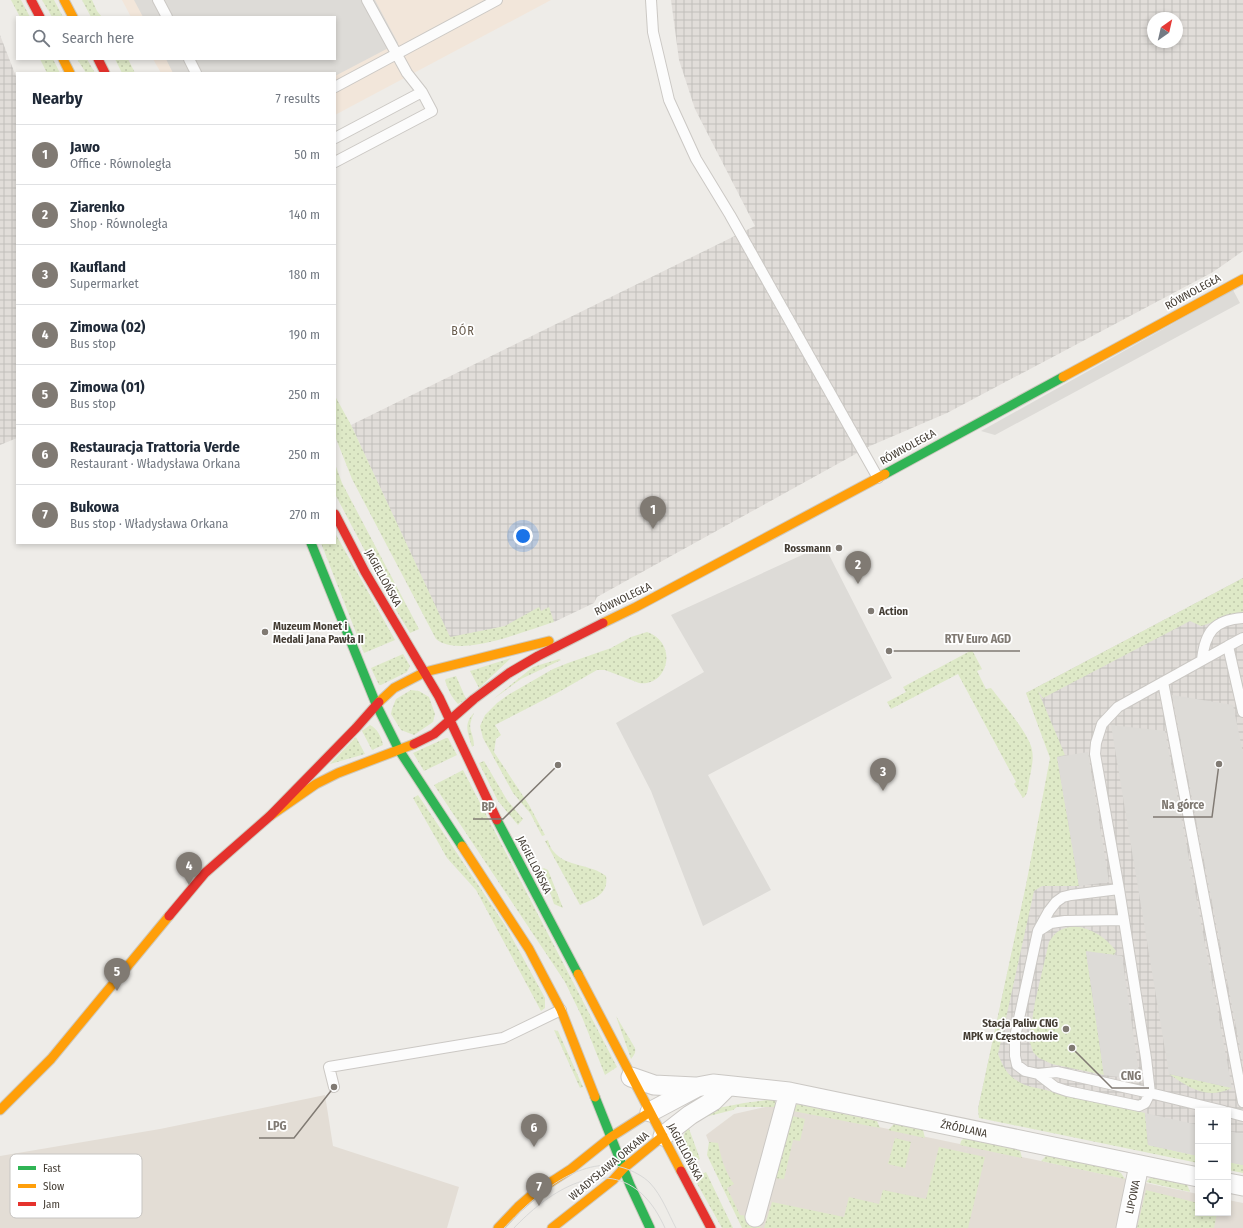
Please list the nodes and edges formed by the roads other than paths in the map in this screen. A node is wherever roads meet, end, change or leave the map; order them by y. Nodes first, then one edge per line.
1 (31, 0) edge
2 (64, 0) edge
3 (158, 0) edge
4 (367, 0) edge
5 (497, 0) edge
6 (651, 0) edge
7 (39, 16) edge
8 (72, 16) edge
9 (166, 16) edge
10 (397, 54) junction
11 (64, 60) edge
12 (98, 60) edge
13 (190, 60) edge
14 (70, 72) edge
15 (104, 72) edge
16 (196, 72) edge
17 (336, 86) edge
18 (422, 92) junction
19 (336, 137) edge
20 (336, 161) edge
21 (1243, 279) edge
22 (878, 478) junction
23 (336, 516) edge
24 (311, 544) edge
25 (1243, 618) edge
26 (583, 632) junction
27 (1243, 638) edge
28 (1228, 646) junction
29 (1202, 660) junction
30 (425, 672) junction
31 (1163, 682) junction
32 (376, 704) junction
33 (1243, 712) edge
34 (450, 720) junction
35 (400, 750) junction
36 (270, 816) junction
37 (1119, 889) junction
38 (1123, 920) junction
39 (1038, 932) junction
40 (561, 1010) junction
41 (1038, 1074) junction
42 (631, 1077) junction
43 (728, 1086) junction
44 (334, 1087) dead end
45 (697, 1087) junction
46 (789, 1092) junction
47 (1150, 1093) junction
48 (1243, 1102) edge
49 (1212, 1108) edge
50 (0, 1110) edge
51 (650, 1112) junction
52 (1231, 1113) edge
53 (1243, 1116) edge
54 (663, 1136) junction
55 (611, 1137) junction
56 (1139, 1165) junction
57 (624, 1168) junction
58 (1195, 1176) edge
59 (1231, 1184) edge
60 (1243, 1186) edge
61 (755, 1217) dead end
62 (498, 1228) edge
63 (552, 1228) edge
64 (650, 1228) edge
65 (711, 1228) edge
66 (1126, 1228) edge

1 - 7 street
2 - 8 street
3 - 9 lane
4 - 10 lane
5 - 10 lane
6 - 22 lane
10 - 17 lane
10 - 18 lane
11 - 14 street
12 - 15 street
13 - 16 lane
18 - 19 lane
18 - 20 lane
21 - 22 street, RÓWNOLEGŁA
22 - 26 street, RÓWNOLEGŁA
23 - 30 street, JAGIELLOŃSKA
24 - 32 street
25 - 29 lane
26 - 30 street, RÓWNOLEGŁA
26 - 34 street, RÓWNOLEGŁA
27 - 28 lane
28 - 29 lane
28 - 33 lane
29 - 31 lane
30 - 32 street, RÓWNOLEGŁA
30 - 34 street, JAGIELLOŃSKA
31 - 37 lane
31 - 48 lane
32 - 35 street
32 - 36 street, RÓWNOLEGŁA
34 - 35 street, RÓWNOLEGŁA
34 - 42 street, JAGIELLOŃSKA
35 - 36 street, RÓWNOLEGŁA
35 - 40 street
36 - 50 street
37 - 38 lane
37 - 39 lane
38 - 39 lane
38 - 47 lane
39 - 41 lane
40 - 44 lane
40 - 55 street
41 - 47 lane
41 - 47 lane
42 - 45 street, ŹRÓDLANA
42 - 51 street, JAGIELLOŃSKA
43 - 45 street, ŹRÓDLANA
43 - 46 street, ŹRÓDLANA
43 - 54 street
45 - 51 street, ŹRÓDLANA
46 - 56 street, ŹRÓDLANA
46 - 61 street
47 - 49 lane
51 - 54 street, JAGIELLOŃSKA
51 - 55 street, WŁADYSŁAWA ORKANA
52 - 53 lane
54 - 57 street, WŁADYSŁAWA ORKANA
54 - 65 street, JAGIELLOŃSKA
55 - 57 street
55 - 62 street, WŁADYSŁAWA ORKANA
56 - 58 street, ŹRÓDLANA
56 - 66 street, LIPOWA
57 - 63 street, WŁADYSŁAWA ORKANA
57 - 64 street
59 - 60 street

